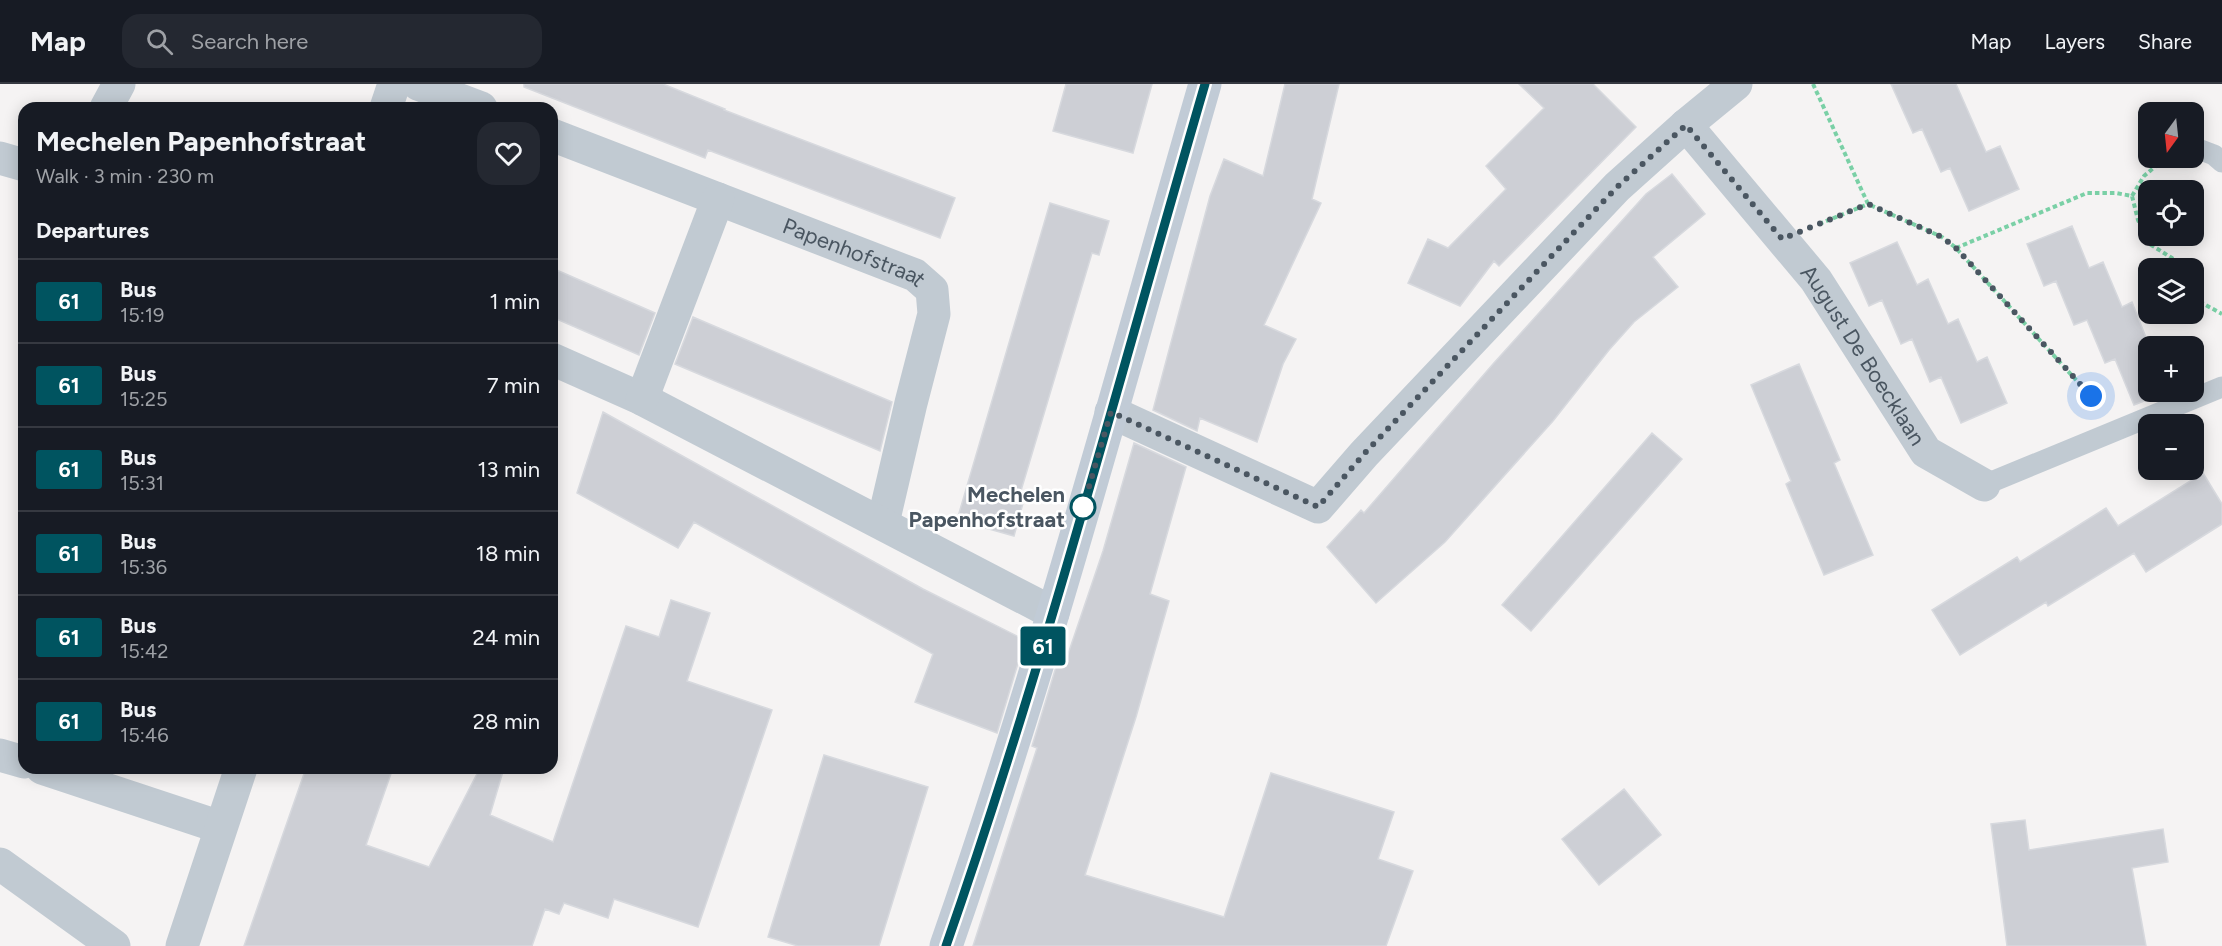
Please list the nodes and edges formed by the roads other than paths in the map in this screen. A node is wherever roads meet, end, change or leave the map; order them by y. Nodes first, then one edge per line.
1 (119, 84) edge
2 (394, 84) edge
3 (418, 84) edge
4 (1205, 84) edge
5 (1736, 84) edge
6 (109, 102) edge
7 (388, 102) edge
8 (465, 102) edge
9 (1686, 125) junction
10 (558, 137) edge
11 (2204, 151) edge
12 (0, 158) edge
13 (2222, 162) edge
14 (18, 163) edge
15 (718, 199) junction
16 (558, 362) edge
17 (2222, 387) edge
18 (642, 399) junction
19 (1111, 412) junction
20 (1984, 485) joint
21 (883, 524) junction
22 (1053, 613) junction
23 (0, 754) edge
24 (18, 760) edge
25 (60, 774) edge
26 (239, 774) edge
27 (220, 827) junction
28 (0, 864) edge
29 (114, 946) edge
30 (182, 946) edge
31 (946, 946) edge

1 - 6 street
2 - 7 street
3 - 8 street
4 - 19 main road
5 - 9 street
9 - 19 street
9 - 20 street, August De Boecklaan
10 - 15 street, Papenhofstraat
11 - 13 lane
12 - 14 street
15 - 18 street
15 - 21 street, Papenhofstraat
16 - 18 street
17 - 20 lane
18 - 21 street
19 - 22 main road
21 - 22 street
22 - 31 main road
23 - 24 street
25 - 27 street
26 - 27 street
27 - 30 street
28 - 29 street

